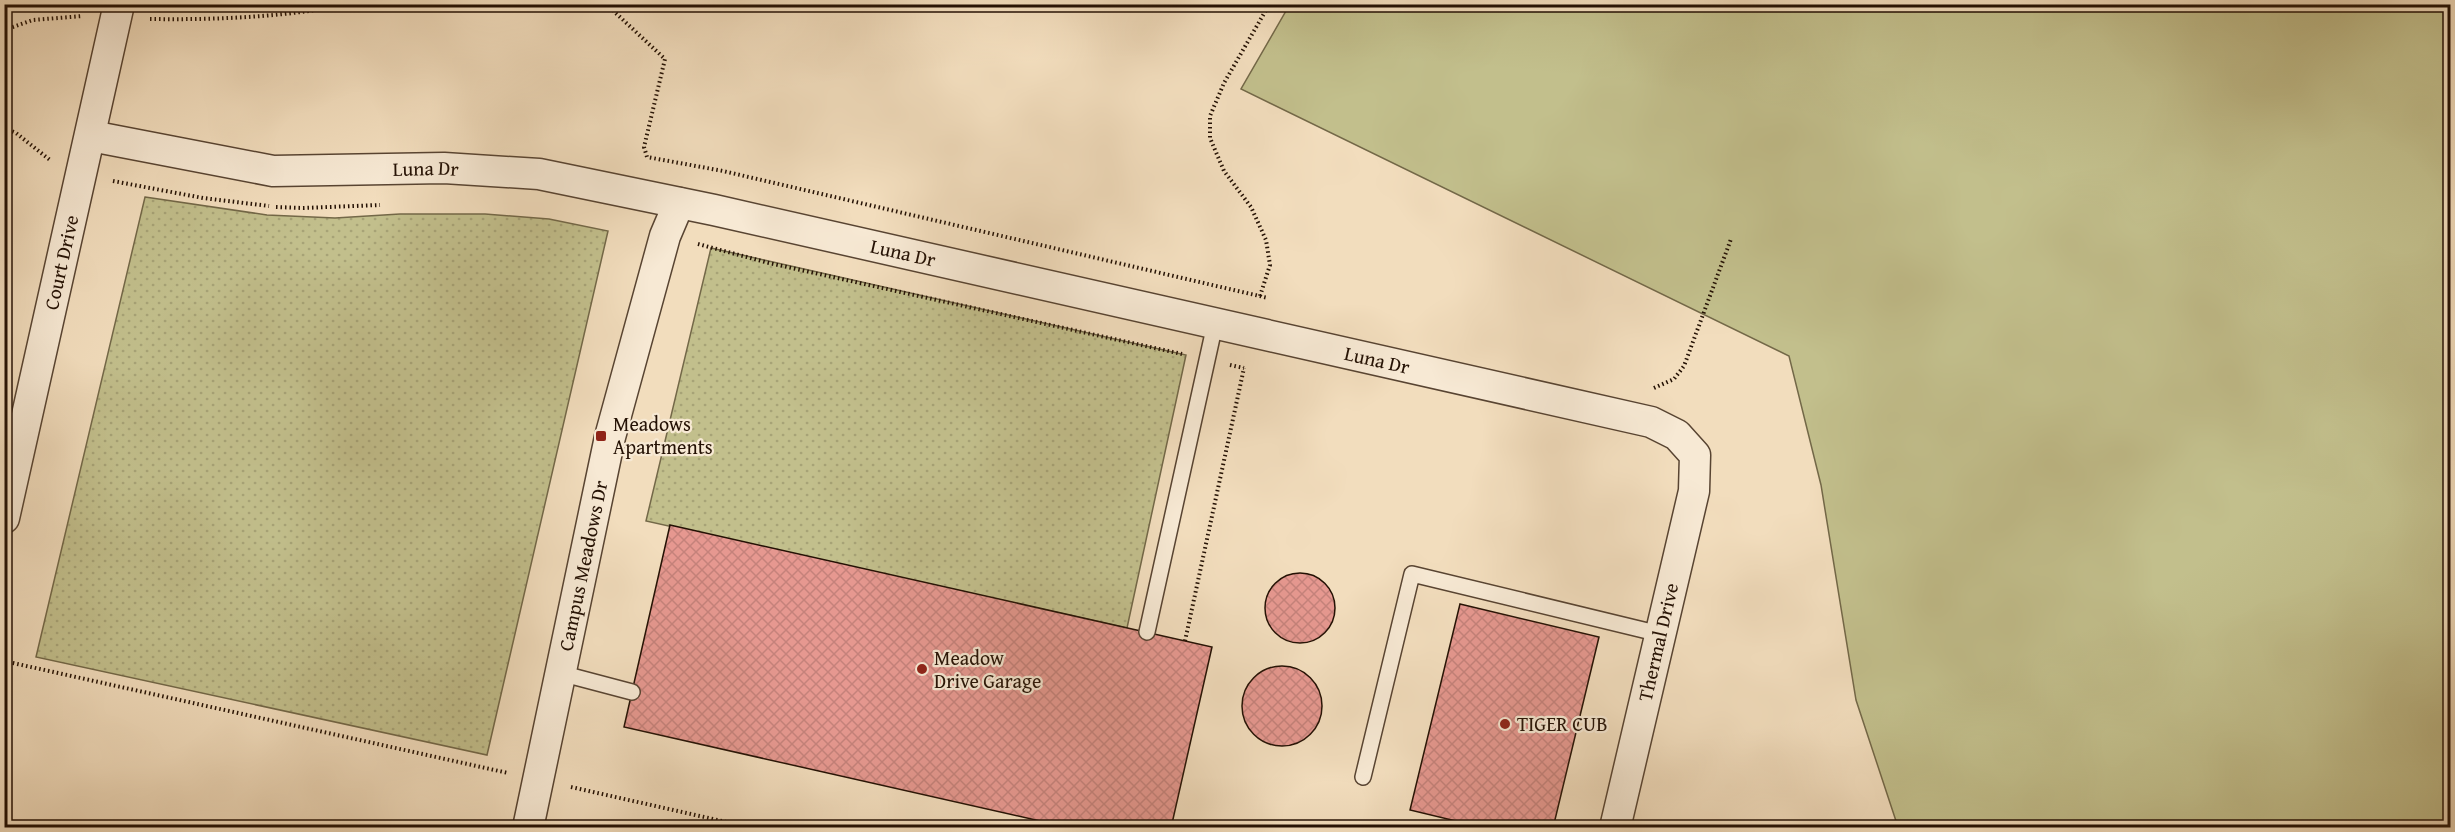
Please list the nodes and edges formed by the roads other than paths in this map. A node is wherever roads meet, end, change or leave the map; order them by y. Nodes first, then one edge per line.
1 (118, 11) edge
2 (91, 136) junction
3 (680, 203) junction
4 (1215, 324) junction
5 (1695, 455) joint
6 (4, 518) edge
7 (1147, 632) dead end
8 (1660, 634) junction
9 (560, 673) junction
10 (632, 692) dead end
11 (1363, 777) dead end
12 (528, 828) edge
13 (1615, 828) edge

1 - 2 street, Court Drive
2 - 3 street, Luna Dr
2 - 6 street, Court Drive
3 - 4 street, Luna Dr
3 - 9 street, Campus Meadows Dr
4 - 5 street, Luna Dr
4 - 7 lane
5 - 8 street, Thermal Drive
8 - 11 lane
8 - 13 street, Thermal Drive
9 - 10 lane
9 - 12 street, Campus Meadows Dr

